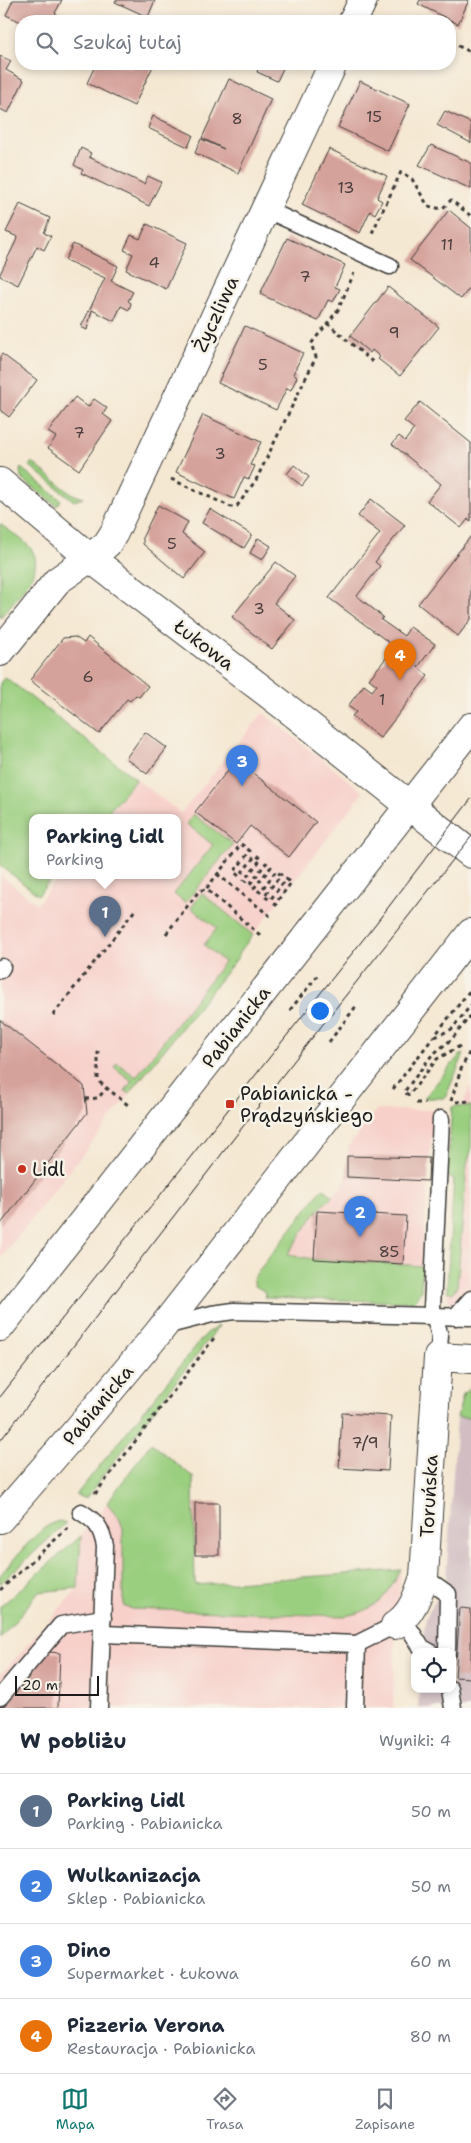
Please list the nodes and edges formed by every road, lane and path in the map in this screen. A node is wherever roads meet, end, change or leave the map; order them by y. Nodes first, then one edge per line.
1 (363, 0) edge
2 (356, 15) edge
3 (458, 46) dead end
4 (471, 52) edge
5 (330, 70) edge
6 (265, 209) junction
7 (471, 216) edge
8 (363, 254) junction
9 (390, 266) dead end
10 (327, 324) junction
11 (375, 364) dead end
12 (170, 479) dead end
13 (0, 482) edge
14 (90, 558) junction
15 (0, 652) edge
16 (471, 727) edge
17 (409, 805) junction
18 (471, 854) edge
19 (217, 874) junction
20 (206, 889) junction
21 (277, 906) dead end
22 (135, 910) dead end
23 (270, 916) dead end
24 (166, 934) dead end
25 (260, 934) dead end
26 (471, 934) edge
27 (318, 975) dead end
28 (471, 989) edge
29 (357, 1005) dead end
30 (471, 1005) edge
31 (290, 1010) dead end
32 (53, 1015) dead end
33 (471, 1016) edge
34 (433, 1038) junction
35 (329, 1042) dead end
36 (460, 1046) dead end
37 (471, 1049) edge
38 (98, 1051) dead end
39 (107, 1088) junction
40 (393, 1089) dead end
41 (85, 1099) dead end
42 (128, 1104) dead end
43 (441, 1119) joint
44 (471, 1299) edge
45 (234, 1311) junction
46 (463, 1317) edge
47 (434, 1318) junction
48 (163, 1326) junction
49 (0, 1327) edge
50 (438, 1357) junction
51 (471, 1359) edge
52 (81, 1512) junction
53 (0, 1519) edge
54 (424, 1577) junction
55 (0, 1590) edge
56 (400, 1622) junction
57 (103, 1626) junction
58 (357, 1644) junction
59 (423, 1648) edge
60 (447, 1648) edge
61 (451, 1693) edge
62 (0, 1696) edge
63 (100, 1708) edge
64 (355, 1708) edge
65 (453, 1708) edge

1 - 2 street
3 - 4 path
5 - 6 street, Życzliwa
6 - 8 lane
6 - 14 street, Życzliwa
7 - 8 path
8 - 9 lane
8 - 10 path
10 - 11 path
10 - 12 path
13 - 14 street, Łukowa
14 - 15 street, Życzliwa
14 - 17 street, Łukowa
16 - 17 street, Pabianicka
17 - 18 street, Łukowa
17 - 49 street, Pabianicka
19 - 20 path
19 - 21 path
19 - 23 path
20 - 24 path
20 - 25 path
22 - 32 path
26 - 48 street, Pabianicka
27 - 31 path
28 - 34 path
29 - 35 path
30 - 34 path
33 - 36 path
34 - 40 path
37 - 43 path
38 - 39 path
39 - 41 path
39 - 42 path
43 - 47 lane
44 - 46 lane
45 - 47 lane
45 - 48 lane
45 - 52 path
46 - 47 lane
47 - 50 lane
48 - 53 street, Pabianicka
50 - 51 street
50 - 54 street, Toruńska
52 - 55 path
52 - 57 lane
54 - 56 street, Toruńska
54 - 60 lane
56 - 58 lane
56 - 59 lane
57 - 58 lane
57 - 62 lane
57 - 63 lane
58 - 64 lane
61 - 65 lane

